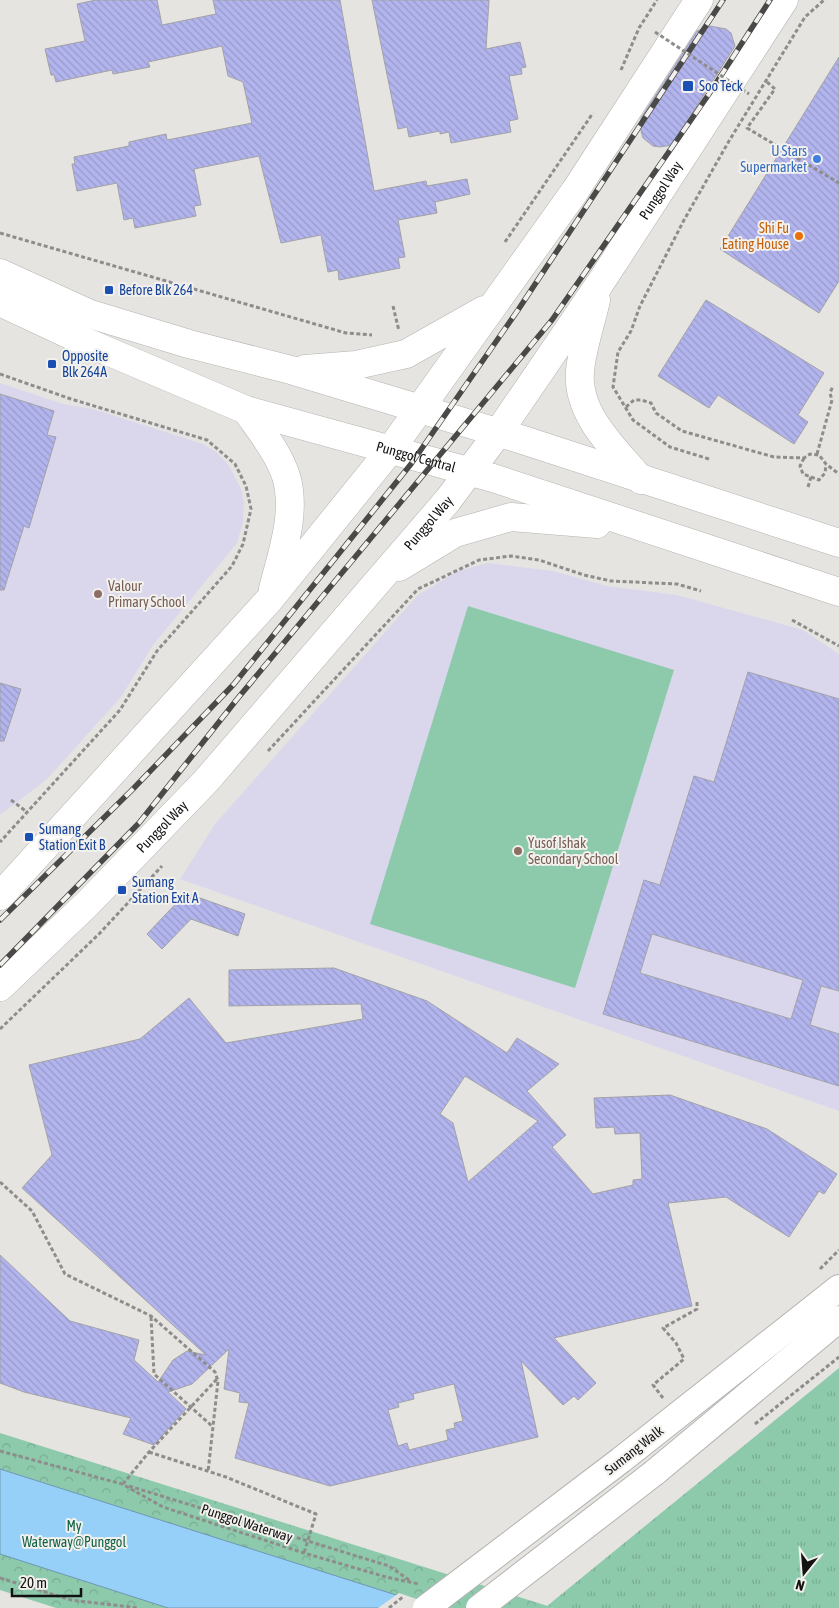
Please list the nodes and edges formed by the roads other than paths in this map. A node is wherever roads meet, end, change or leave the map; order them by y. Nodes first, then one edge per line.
1 (699, 0) edge
2 (784, 0) edge
3 (0, 273) edge
4 (599, 284) junction
5 (0, 302) edge
6 (490, 307) junction
7 (291, 370) junction
8 (420, 409) junction
9 (246, 410) junction
10 (498, 433) junction
11 (391, 449) junction
12 (468, 471) junction
13 (641, 480) junction
14 (640, 528) junction
15 (839, 543) edge
16 (379, 580) junction
17 (839, 592) edge
18 (270, 599) junction
19 (0, 896) edge
20 (0, 987) edge
21 (839, 1288) edge
22 (839, 1319) edge
23 (427, 1597) edge
24 (479, 1608) edge

1 - 6 main road
2 - 4 main road, Punggol Way
3 - 7 main road
4 - 10 main road, Punggol Way
4 - 13 main road
5 - 9 main road, Punggol Central
6 - 7 main road
6 - 8 main road
7 - 8 main road
8 - 10 main road
8 - 11 main road
9 - 11 main road, Punggol Central
9 - 18 main road
10 - 12 main road, Punggol Way
10 - 13 main road
11 - 12 main road, Punggol Central
11 - 18 main road
12 - 14 main road, Punggol Central
12 - 16 main road, Punggol Way
13 - 15 main road
14 - 16 main road
14 - 17 main road, Punggol Central
16 - 20 main road, Punggol Way
18 - 19 main road
21 - 23 street, Sumang Walk, bridge
22 - 24 street, Sumang Walk, bridge

